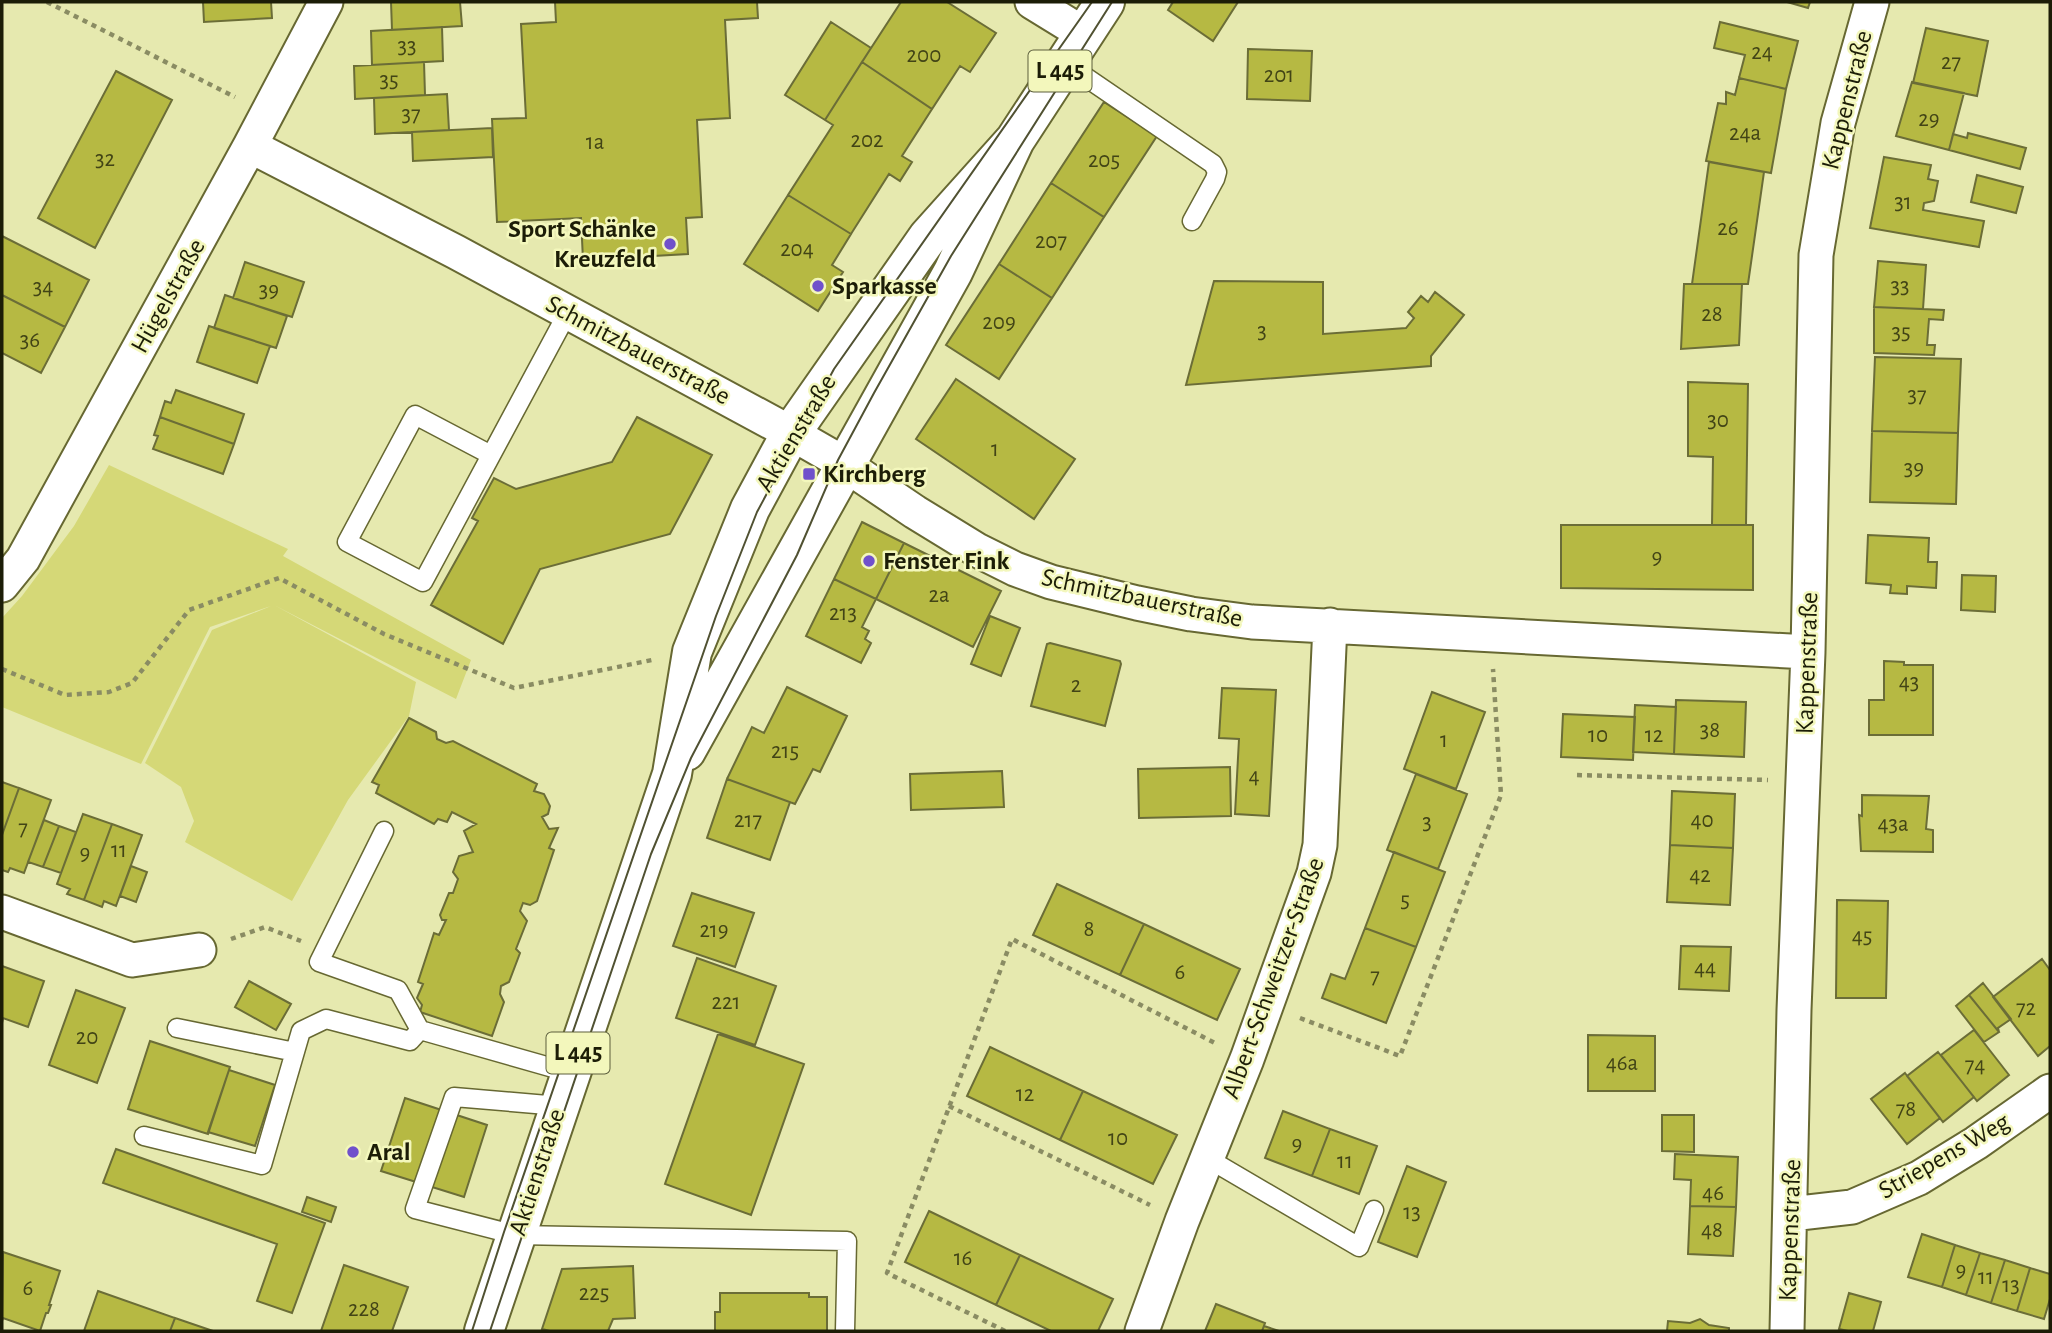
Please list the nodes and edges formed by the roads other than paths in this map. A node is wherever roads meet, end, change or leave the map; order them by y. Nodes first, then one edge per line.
1 (326, 2) edge
2 (1032, 2) edge
3 (1105, 2) edge
4 (1872, 2) edge
5 (1074, 49) junction
6 (1015, 140) junction
7 (250, 146) junction
8 (1192, 221) dead end
9 (568, 312) junction
10 (791, 433) junction
11 (491, 455) junction
12 (845, 465) junction
13 (2, 585) edge
14 (1330, 625) junction
15 (1808, 652) junction
16 (673, 774) junction
17 (384, 831) dead end
18 (2, 912) edge
19 (199, 950) road end
20 (177, 1028) dead end
21 (421, 1030) junction
22 (295, 1052) junction
23 (565, 1089) junction
24 (2050, 1091) edge
25 (144, 1136) dead end
26 (1207, 1158) junction
27 (1374, 1210) dead end
28 (1791, 1213) junction
29 (516, 1236) junction
30 (484, 1331) edge
31 (845, 1331) edge
32 (1142, 1331) edge
33 (1787, 1331) edge

1 - 7 street, Hügelstraße
2 - 5 street
3 - 5 main road, Aktienstraße / L 445
4 - 15 street, Kappenstraße
5 - 6 main road, Aktienstraße / L 445
5 - 8 lane
6 - 10 main road, Aktienstraße / L 445
6 - 12 main road, Aktienstraße / L 445
7 - 9 street, Schmitzbauerstraße
7 - 13 street, Hügelstraße
9 - 10 street, Schmitzbauerstraße
9 - 11 lane
10 - 12 street, Schmitzbauerstraße
10 - 16 main road, Aktienstraße / L 445
11 - 11 lane
12 - 14 street, Schmitzbauerstraße
12 - 16 main road, Aktienstraße / L 445
14 - 15 street, Schmitzbauerstraße
14 - 26 street, Albert-Schweitzer-Straße
15 - 28 street, Kappenstraße
16 - 23 main road, Aktienstraße / L 445
17 - 21 lane
18 - 19 street
20 - 22 lane
21 - 22 lane
21 - 23 lane
22 - 25 lane
23 - 29 main road, Aktienstraße / L 445
23 - 29 lane
24 - 28 street, Striepens Weg
26 - 27 lane
26 - 32 street, Albert-Schweitzer-Straße
28 - 33 street, Kappenstraße
29 - 30 main road, Aktienstraße / L 445
29 - 31 lane

